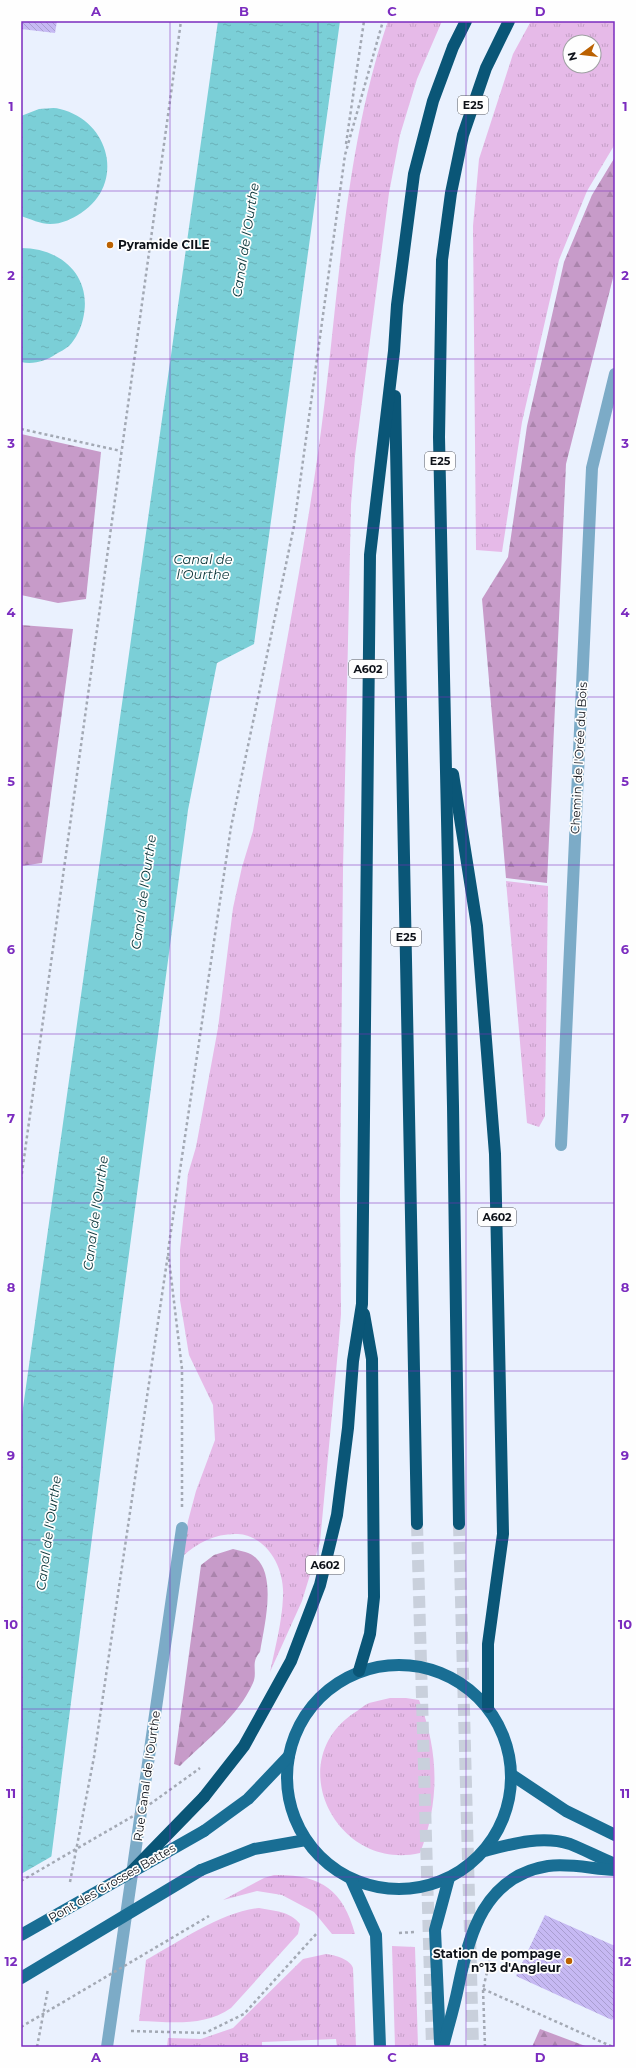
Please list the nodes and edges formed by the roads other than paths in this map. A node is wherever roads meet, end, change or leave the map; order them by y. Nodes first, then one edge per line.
1 (466, 21) edge
2 (509, 21) edge
3 (394, 351) junction
4 (615, 374) edge
5 (446, 729) junction
6 (561, 1145) dead end
7 (362, 1304) junction
8 (417, 1524) tunnel mouth
9 (459, 1524) tunnel mouth
10 (182, 1528) road end
11 (359, 1671) junction
12 (488, 1707) junction
13 (289, 1756) junction
14 (512, 1775) junction
15 (615, 1835) edge
16 (306, 1840) junction
17 (484, 1851) junction
18 (615, 1864) edge
19 (615, 1870) edge
20 (131, 1872) junction
21 (449, 1878) junction
22 (351, 1879) junction
23 (21, 1935) edge
24 (21, 1978) edge
25 (107, 2047) edge
26 (380, 2047) edge
27 (440, 2047) edge
28 (443, 2047) edge

1 - 3 highway, E25
2 - 5 highway, E25
3 - 7 highway, A602
3 - 8 highway, E25
4 - 6 street, Chemin de l'Orée du Bois
5 - 9 highway, E25
5 - 12 highway, A602
7 - 11 highway, A602
7 - 20 highway, A602, bridge
10 - 25 street, Rue Canal de l'Ourthe
11 - 12 main road
11 - 13 main road
12 - 14 main road
13 - 16 main road
13 - 20 main road, Pont des Grosses Battes, bridge
14 - 15 main road
14 - 17 main road
16 - 22 main road
16 - 24 main road, bridge
17 - 18 main road
17 - 21 main road
19 - 28 main road
20 - 23 main road, Pont des Grosses Battes, bridge
21 - 22 main road
21 - 27 main road
22 - 26 main road

